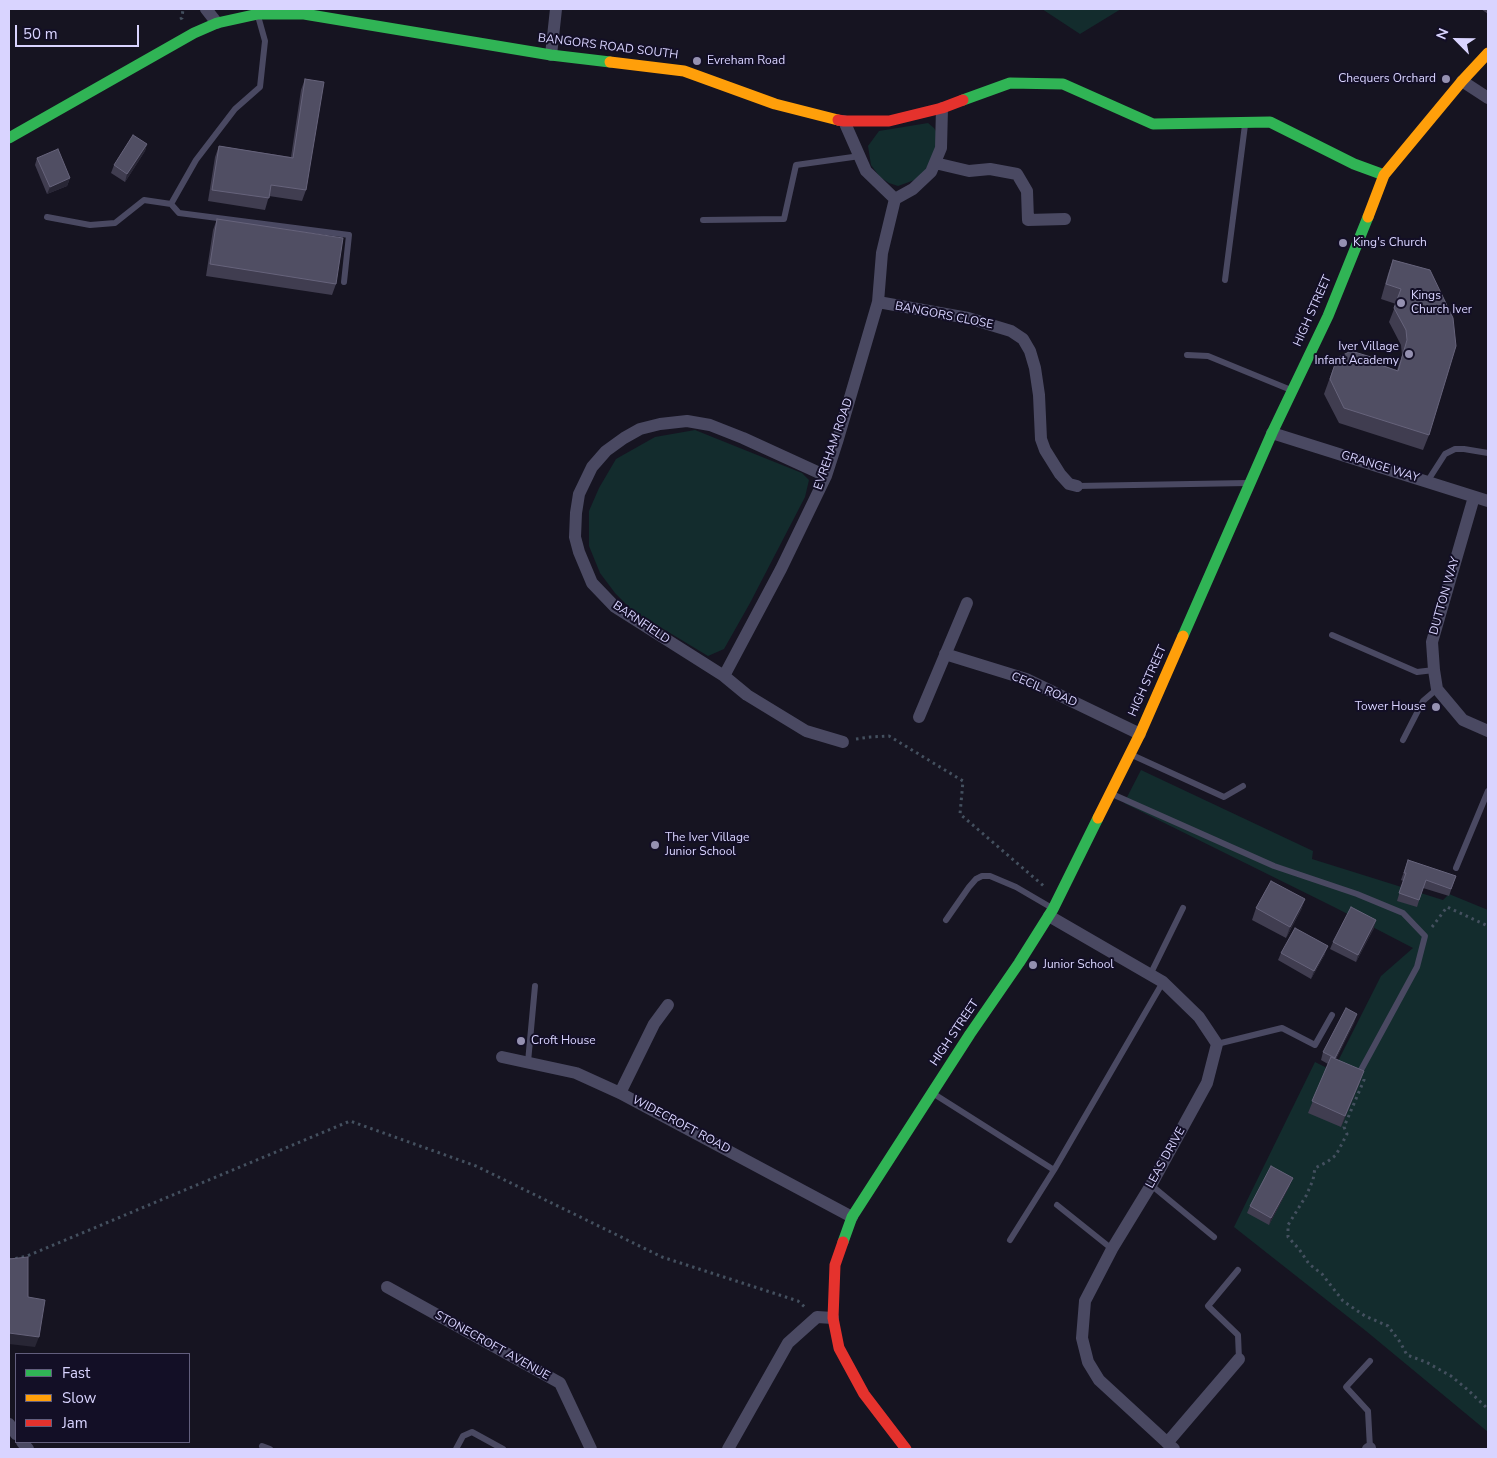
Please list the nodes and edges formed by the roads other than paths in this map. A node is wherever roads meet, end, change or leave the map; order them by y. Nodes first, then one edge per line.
1 (206, 9) edge
2 (556, 9) edge
3 (258, 14) junction
4 (216, 23) junction
5 (1488, 53) edge
6 (551, 55) junction
7 (1462, 81) junction
8 (1488, 98) edge
9 (942, 108) junction
10 (844, 121) junction
11 (1245, 122) junction
12 (9, 138) edge
13 (860, 156) junction
14 (935, 163) junction
15 (1384, 175) junction
16 (895, 198) junction
17 (171, 204) junction
18 (48, 217) dead end
19 (1065, 219) dead end
20 (703, 220) dead end
21 (1225, 280) dead end
22 (344, 282) dead end
23 (878, 302) junction
24 (1187, 355) dead end
25 (1292, 391) junction
26 (1272, 433) junction
27 (1488, 453) edge
28 (826, 476) junction
29 (1427, 482) junction
30 (1250, 483) junction
31 (1077, 486) joint
32 (1474, 497) junction
33 (1488, 501) edge
34 (967, 602) dead end
35 (1332, 635) dead end
36 (945, 654) junction
37 (1434, 670) junction
38 (724, 676) junction
39 (1437, 689) junction
40 (919, 717) dead end
41 (1488, 731) edge
42 (1140, 734) junction
43 (1404, 740) dead end
44 (843, 742) dead end
45 (1131, 754) junction
46 (1243, 786) dead end
47 (1488, 791) edge
48 (1111, 793) junction
49 (1456, 868) dead end
50 (1184, 908) dead end
51 (1051, 912) junction
52 (946, 920) dead end
53 (1150, 975) junction
54 (1162, 982) junction
55 (535, 986) dead end
56 (668, 1005) dead end
57 (1332, 1014) dead end
58 (1217, 1044) junction
59 (502, 1057) dead end
60 (528, 1062) junction
61 (1360, 1070) edge
62 (620, 1093) junction
63 (932, 1093) junction
64 (1054, 1170) junction
65 (1151, 1184) junction
66 (1057, 1204) dead end
67 (852, 1217) junction
68 (1214, 1237) dead end
69 (1010, 1240) dead end
70 (1112, 1249) junction
71 (1238, 1270) dead end
72 (387, 1287) dead end
73 (833, 1318) junction
74 (1239, 1359) joint
75 (1370, 1361) dead end
76 (262, 1446) dead end
77 (1171, 1446) edge
78 (270, 1449) edge
79 (456, 1449) edge
80 (503, 1449) edge
81 (591, 1449) edge
82 (728, 1449) edge
83 (906, 1449) edge
84 (1369, 1449) edge

1 - 4 street
2 - 6 street
3 - 4 main road, BANGORS ROAD SOUTH
3 - 6 main road, BANGORS ROAD SOUTH
3 - 17 lane
4 - 12 main road, BANGORS ROAD SOUTH
5 - 7 main road, HIGH STREET
6 - 10 main road, BANGORS ROAD SOUTH
7 - 8 street
7 - 15 main road, HIGH STREET
9 - 10 main road, BANGORS ROAD SOUTH
9 - 11 main road, BANGORS ROAD SOUTH
9 - 14 street
10 - 13 street
11 - 15 main road, BANGORS ROAD SOUTH
11 - 21 lane
13 - 16 street
13 - 20 lane
14 - 16 street
14 - 19 street
15 - 25 main road, HIGH STREET
16 - 23 street, EVREHAM ROAD
17 - 18 lane
17 - 22 lane
23 - 28 street, EVREHAM ROAD
23 - 31 street, BANGORS CLOSE
24 - 25 lane
25 - 26 main road, HIGH STREET
26 - 29 street, GRANGE WAY
26 - 30 main road, HIGH STREET
27 - 29 lane
28 - 38 street, EVREHAM ROAD
28 - 38 street, BARNFIELD
29 - 32 street, GRANGE WAY
30 - 31 lane
30 - 42 main road, HIGH STREET
32 - 33 street, GRANGE WAY
32 - 37 street, DUTTON WAY
34 - 36 street
35 - 37 lane
36 - 40 street
36 - 42 street, CECIL ROAD
37 - 39 street, DUTTON WAY
38 - 44 street, BARNFIELD
39 - 41 street
39 - 43 lane
42 - 45 main road, HIGH STREET
45 - 46 lane
45 - 48 main road, HIGH STREET
47 - 49 lane
48 - 51 main road, HIGH STREET
48 - 61 lane
50 - 53 lane
51 - 52 lane
51 - 53 street
51 - 63 main road, HIGH STREET
53 - 54 street
54 - 58 street
54 - 64 lane
55 - 60 lane
56 - 62 street
57 - 58 lane
58 - 65 street, LEAS DRIVE
59 - 60 street, WIDECROFT ROAD
60 - 62 street, WIDECROFT ROAD
62 - 67 street, WIDECROFT ROAD
63 - 64 lane
63 - 67 main road, HIGH STREET
64 - 69 lane
65 - 68 lane
65 - 70 street, LEAS DRIVE
66 - 70 lane
67 - 73 main road, HIGH STREET
70 - 77 street, LEAS DRIVE
71 - 74 lane
72 - 81 street, STONECROFT AVENUE
73 - 82 street
73 - 83 main road, HIGH STREET
74 - 77 street, LEAS DRIVE
75 - 84 lane
76 - 78 lane
79 - 80 lane

